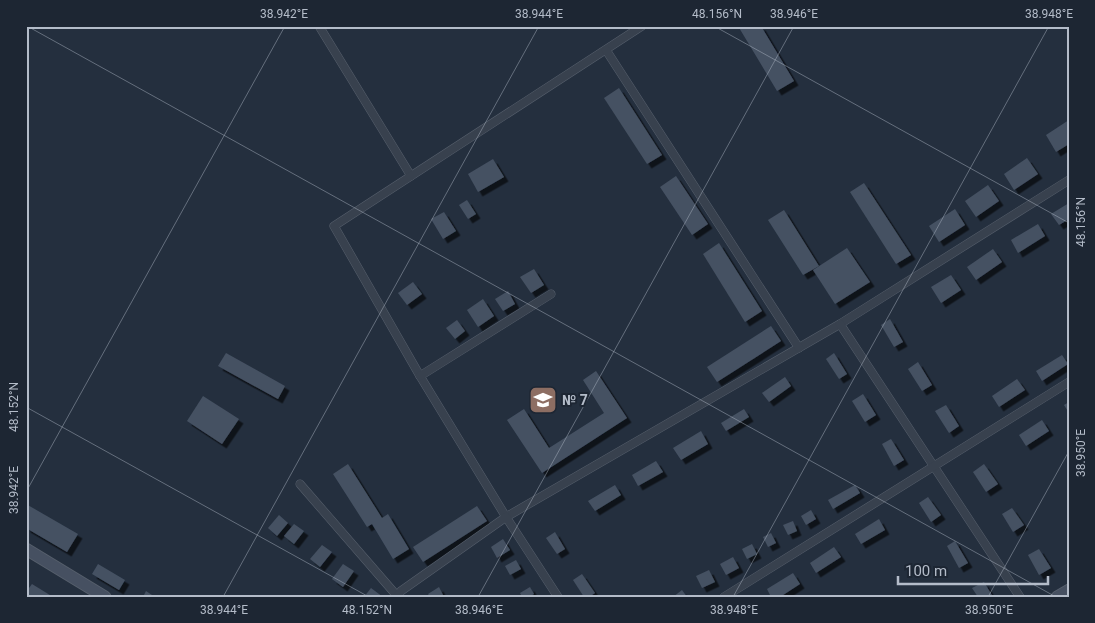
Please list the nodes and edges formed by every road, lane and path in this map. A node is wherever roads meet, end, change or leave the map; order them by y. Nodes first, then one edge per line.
1 (318, 26) edge
2 (642, 26) edge
3 (606, 50) junction
4 (411, 176) junction
5 (1069, 180) edge
6 (551, 294) dead end
7 (840, 324) junction
8 (799, 348) junction
9 (420, 376) junction
10 (1069, 382) edge
11 (932, 466) junction
12 (300, 484) dead end
13 (506, 517) junction
14 (26, 549) edge
15 (1069, 590) edge
16 (105, 597) edge
17 (398, 597) edge
18 (558, 597) edge
19 (724, 597) edge
20 (1020, 597) edge
21 (1057, 597) edge

1 - 4 street
2 - 3 street
3 - 4 street
3 - 8 street
4 - 9 street
5 - 7 street
6 - 9 street
7 - 8 street
7 - 11 street
8 - 13 street
9 - 13 street
10 - 11 street
11 - 19 street
11 - 20 street
12 - 17 street
13 - 17 street
13 - 18 street
14 - 16 main road
15 - 21 main road

